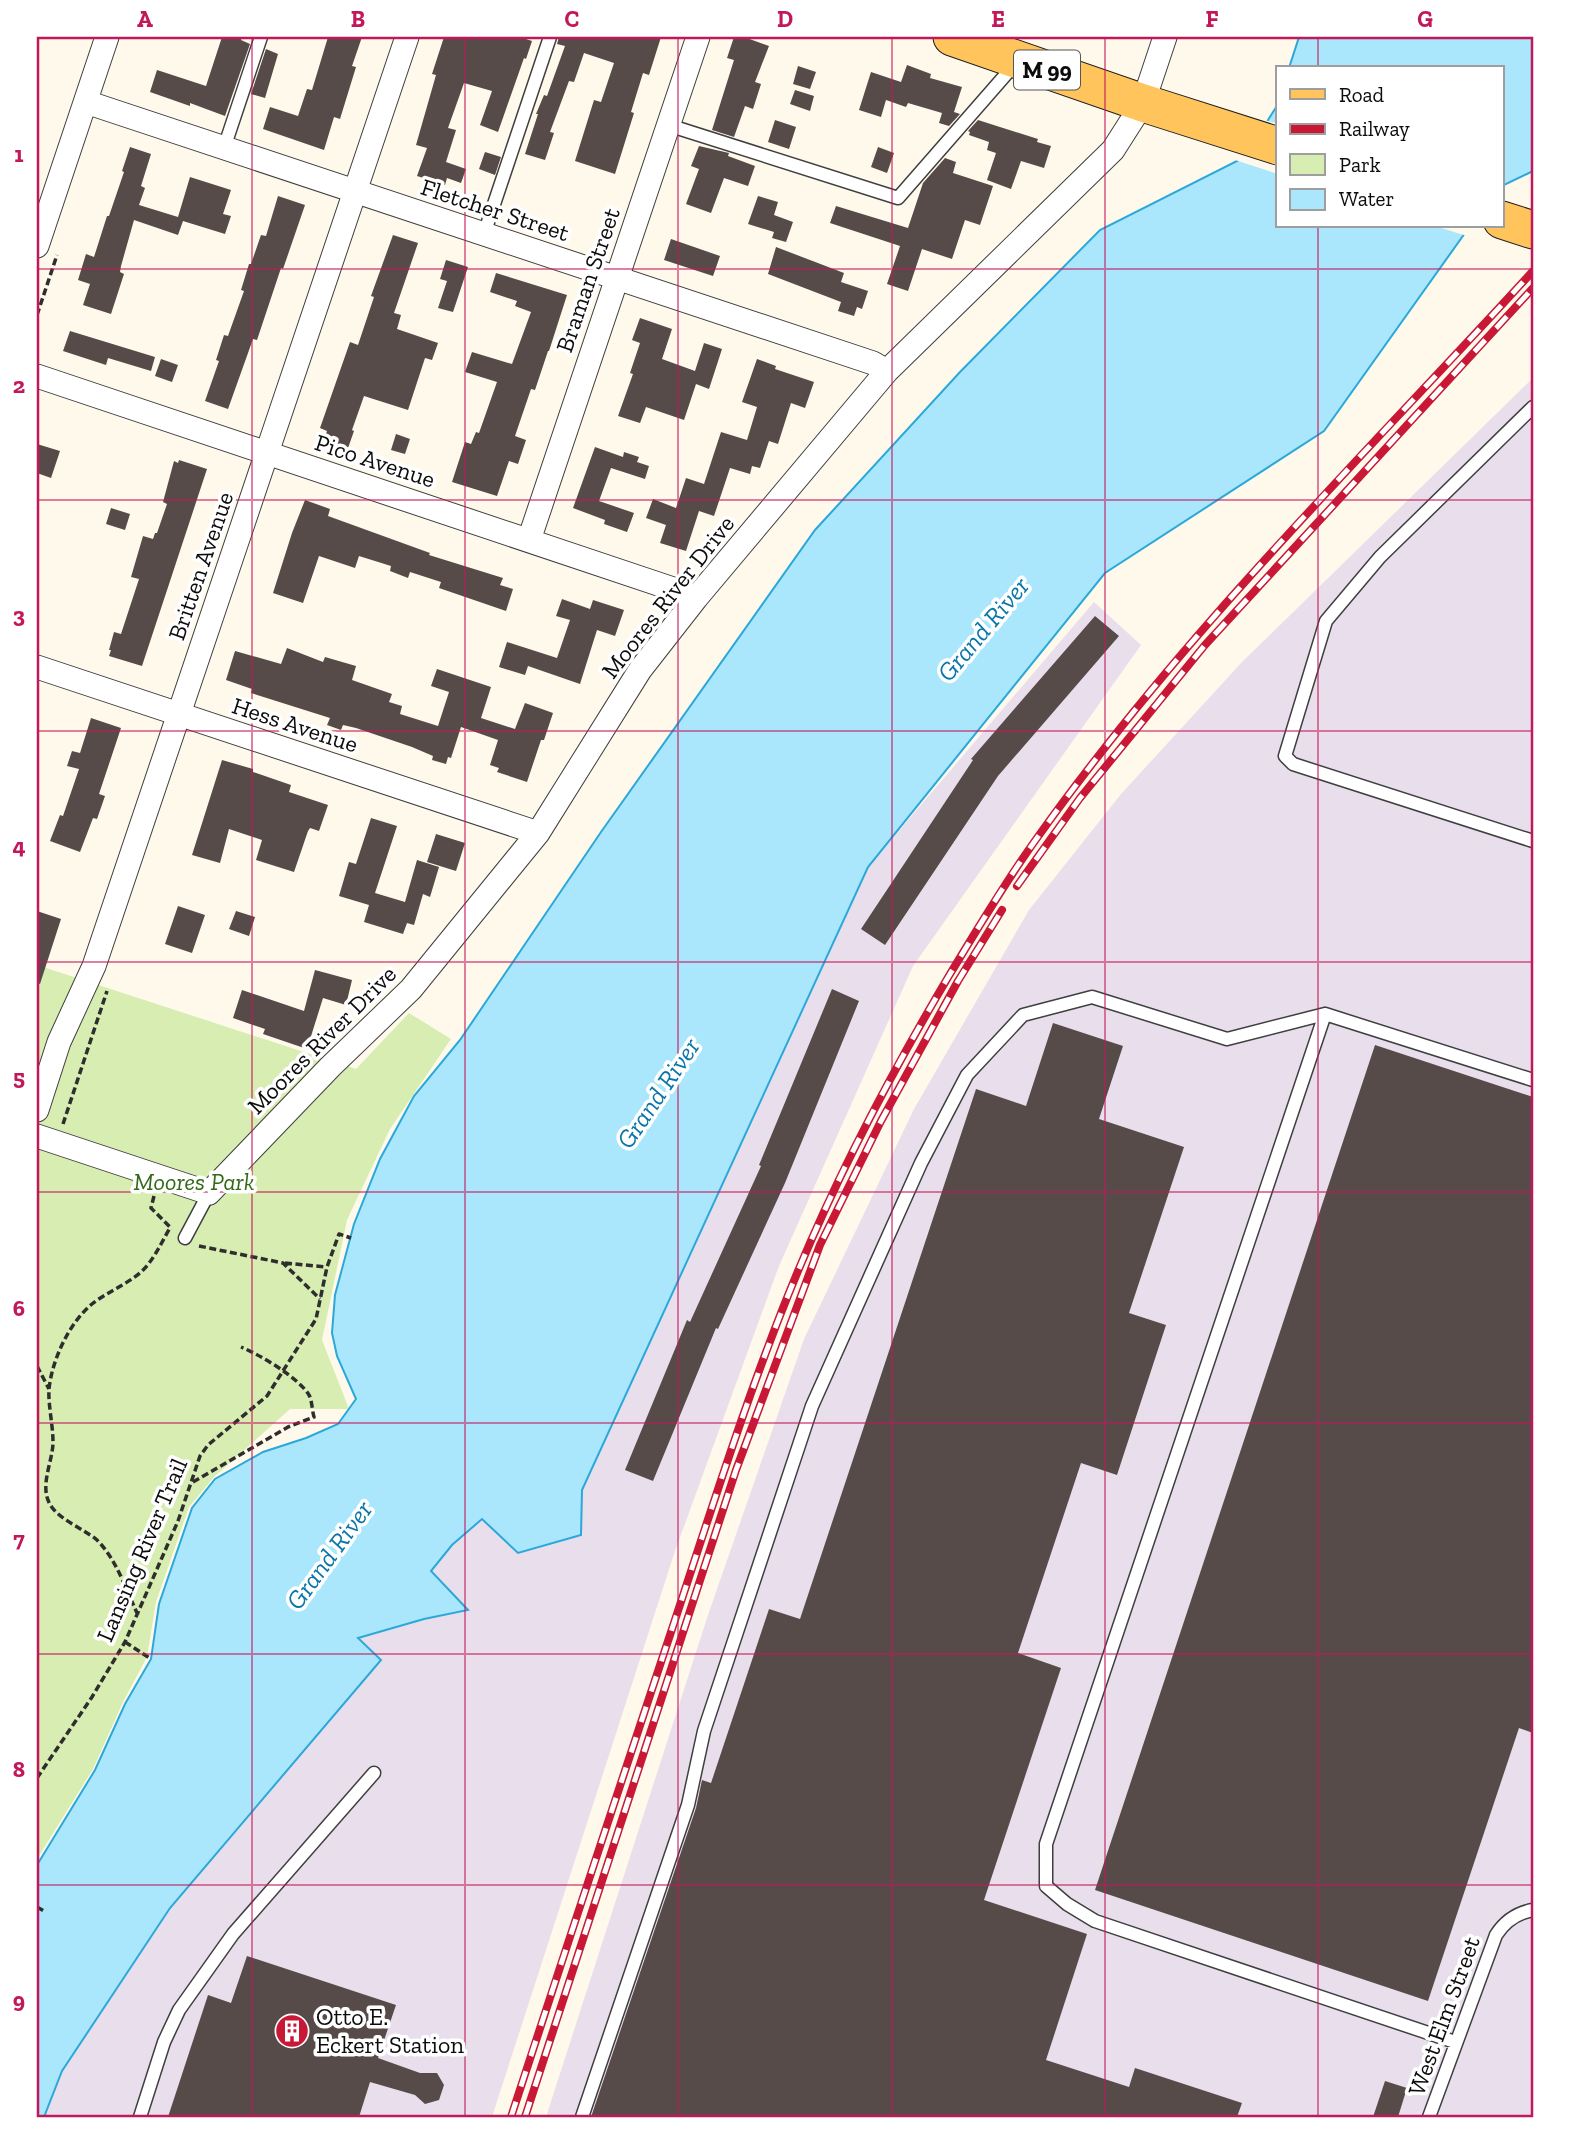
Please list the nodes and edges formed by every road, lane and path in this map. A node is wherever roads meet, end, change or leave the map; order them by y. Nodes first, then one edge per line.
1 (107, 37) edge
2 (261, 37) edge
3 (407, 37) edge
4 (550, 37) edge
5 (698, 37) edge
6 (952, 37) edge
7 (1165, 37) edge
8 (1018, 60) junction
9 (86, 102) junction
10 (1143, 103) junction
11 (668, 125) junction
12 (1276, 145) edge
13 (224, 148) junction
14 (356, 192) junction
15 (1504, 221) edge
16 (1533, 230) edge
17 (484, 234) junction
18 (37, 246) edge
19 (617, 277) junction
20 (887, 371) junction
21 (37, 376) edge
22 (1533, 407) edge
23 (267, 453) junction
24 (529, 540) junction
25 (697, 597) junction
26 (37, 667) edge
27 (179, 714) junction
28 (538, 833) junction
29 (1533, 841) edge
30 (1325, 1014) junction
31 (1533, 1080) edge
32 (37, 1110) edge
33 (37, 1136) edge
34 (162, 1178) junction
35 (209, 1193) junction
36 (170, 1228) junction
37 (185, 1238) junction
38 (351, 1238) dead end
39 (283, 1263) junction
40 (327, 1267) junction
41 (320, 1299) junction
42 (241, 1347) dead end
43 (37, 1366) edge
44 (284, 1371) junction
45 (49, 1390) junction
46 (191, 1483) junction
47 (138, 1616) junction
48 (125, 1642) junction
49 (150, 1659) dead end
50 (374, 1773) dead end
51 (37, 1779) edge
52 (37, 1907) edge
53 (1533, 1910) edge
54 (44, 1911) dead end
55 (1455, 2042) junction
56 (139, 2117) edge
57 (582, 2117) edge
58 (1429, 2117) edge

1 - 9 street
2 - 13 lane
3 - 14 street, Britten Avenue
4 - 17 lane
5 - 11 street, Braman Street
6 - 8 main road, M 99
7 - 10 street, Moores River Drive
8 - 10 main road, M 99
8 - 11 lane
9 - 13 street, Fletcher Street
9 - 18 street
10 - 12 main road, M 99
10 - 20 street, Moores River Drive
11 - 19 street, Braman Street
13 - 14 street, Fletcher Street
14 - 17 street, Fletcher Street
14 - 23 street, Britten Avenue
15 - 16 main road
17 - 19 street, Fletcher Street
19 - 20 street, Fletcher Street
19 - 24 street, Braman Street
20 - 25 street, Moores River Drive
21 - 23 street, Pico Avenue
22 - 29 lane
23 - 24 street, Pico Avenue
23 - 27 street, Britten Avenue
24 - 25 street, Pico Avenue
25 - 28 street, Moores River Drive
26 - 27 street, Hess Avenue
27 - 28 street, Hess Avenue
27 - 32 street, Britten Avenue
28 - 35 street, Moores River Drive
30 - 31 lane
30 - 55 lane
30 - 57 lane
33 - 34 street
34 - 35 street
34 - 36 path
35 - 37 lane
36 - 37 path
36 - 45 path
37 - 39 path
38 - 40 path, Lansing River Trail
39 - 40 path
39 - 41 path
40 - 41 path, Lansing River Trail
41 - 44 path, Lansing River Trail
42 - 44 path
43 - 45 path
44 - 46 path, Lansing River Trail
44 - 46 path
45 - 47 path
46 - 47 path, Lansing River Trail
47 - 48 path, Lansing River Trail
48 - 49 path
48 - 51 path, Lansing River Trail
50 - 56 lane
52 - 54 path
53 - 55 lane, West Elm Street
55 - 58 lane, West Elm Street

